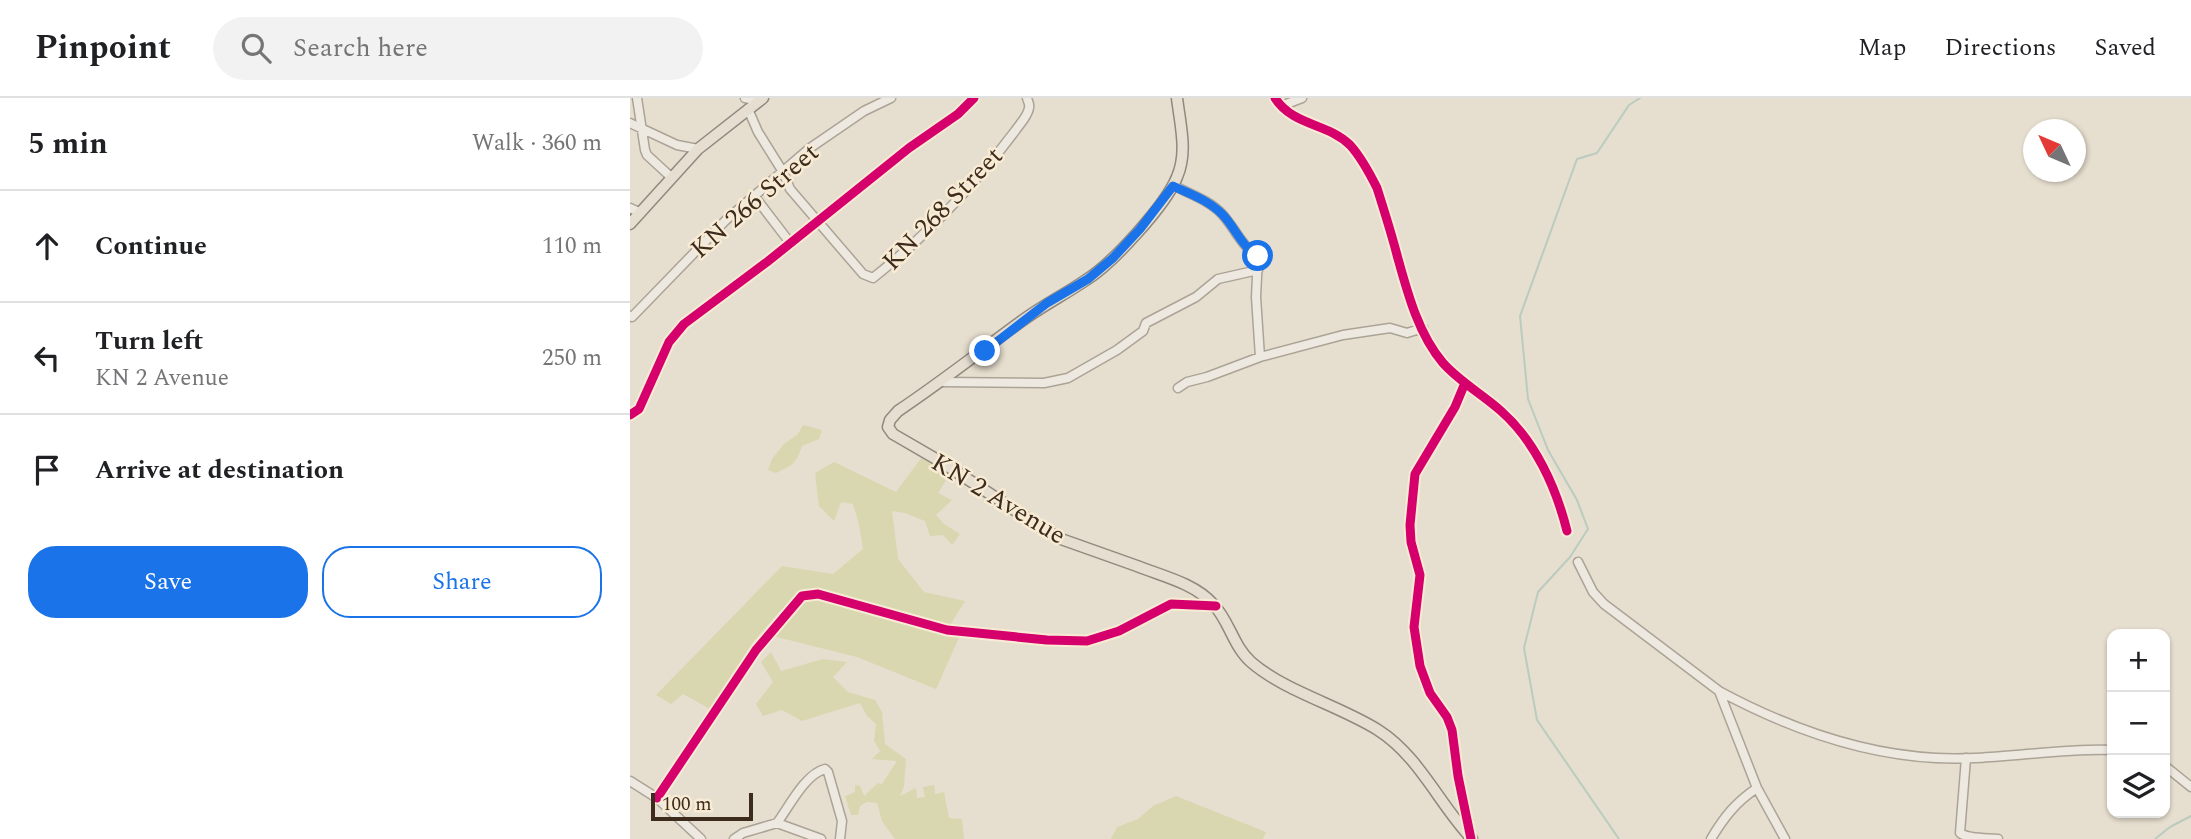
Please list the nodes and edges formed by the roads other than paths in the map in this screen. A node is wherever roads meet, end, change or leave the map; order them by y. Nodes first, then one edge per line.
1 (637, 98) edge
2 (745, 98) edge
3 (891, 98) edge
4 (974, 98) edge
5 (1027, 98) edge
6 (1177, 98) edge
7 (1275, 98) edge
8 (1302, 98) edge
9 (762, 99) edge
10 (1281, 106) junction
11 (748, 109) junction
12 (630, 123) edge
13 (641, 128) junction
14 (698, 149) junction
15 (783, 172) junction
16 (671, 178) junction
17 (1173, 186) junction
18 (755, 197) junction
19 (630, 208) edge
20 (641, 213) junction
21 (819, 221) junction
22 (630, 225) edge
23 (791, 244) junction
24 (1258, 270) junction
25 (631, 318) edge
26 (1423, 328) junction
27 (1260, 357) junction
28 (942, 382) junction
29 (1465, 383) junction
30 (1178, 388) dead end
31 (630, 415) edge
32 (1567, 531) dead end
33 (1578, 562) dead end
34 (1216, 606) junction
35 (1719, 691) junction
36 (2107, 750) edge
37 (1966, 758) junction
38 (2170, 770) edge
39 (630, 781) edge
40 (2191, 787) edge
41 (1757, 788) junction
42 (657, 798) junction
43 (777, 823) junction
44 (701, 839) edge
45 (734, 839) edge
46 (821, 839) edge
47 (840, 839) edge
48 (1471, 839) edge
49 (1711, 839) edge
50 (1785, 839) edge
51 (1998, 839) edge

1 - 13 street
2 - 9 street
3 - 15 street, KN 266 Street
4 - 21 street
5 - 21 street, KN 268 Street
6 - 17 main road, KN 2 Avenue
7 - 10 street
8 - 10 street
9 - 11 main road
10 - 26 street
11 - 14 main road
11 - 15 street, KN 268 Street
12 - 13 street
13 - 14 street
13 - 16 street
14 - 16 main road
15 - 18 street, KN 266 Street
15 - 21 street, KN 268 Street
16 - 20 main road
17 - 24 street
17 - 28 main road, KN 2 Avenue
18 - 23 street
18 - 25 street, KN 266 Street
19 - 20 street
20 - 22 main road
21 - 23 street
23 - 31 street
24 - 27 street
24 - 28 street
26 - 27 street
26 - 29 street
27 - 30 street
28 - 34 main road, KN 2 Avenue
29 - 32 street
29 - 48 street
33 - 35 street
34 - 42 street
34 - 48 main road, KN 2 Avenue
35 - 37 street
35 - 41 street
36 - 37 street
37 - 51 street
38 - 40 street
39 - 42 street
41 - 49 street
41 - 50 street
42 - 44 street
43 - 45 street
43 - 46 street
43 - 47 street

